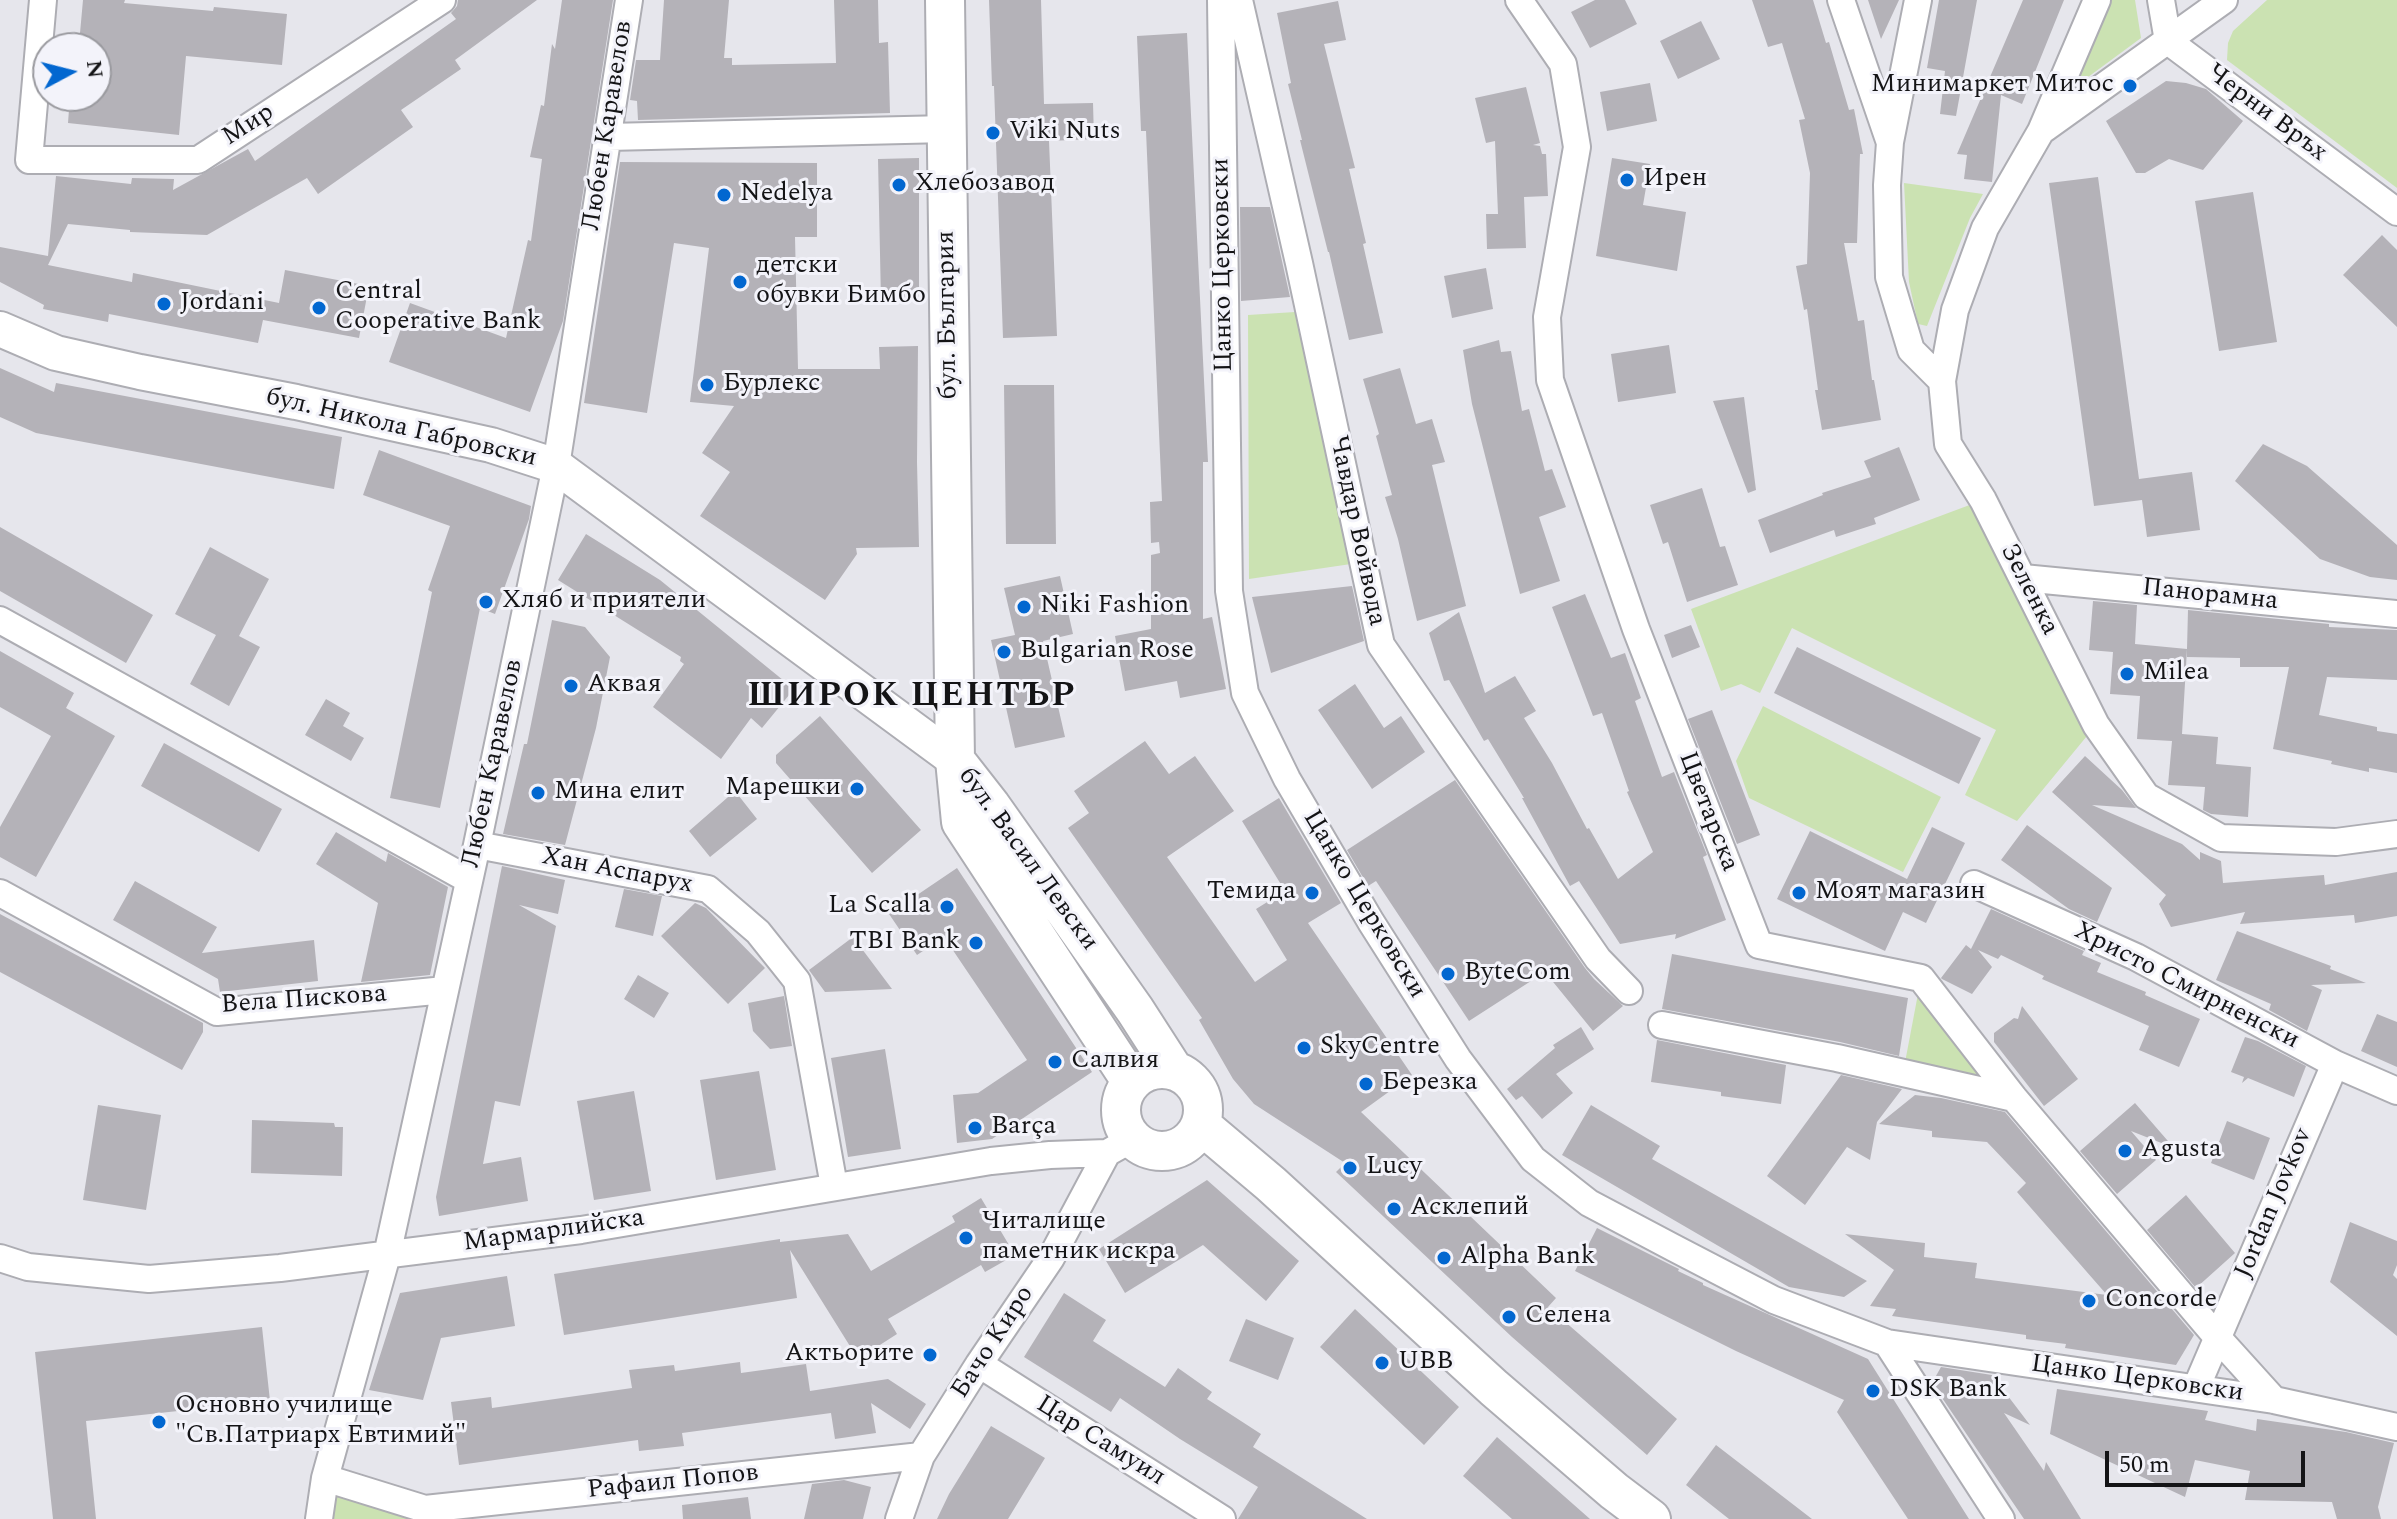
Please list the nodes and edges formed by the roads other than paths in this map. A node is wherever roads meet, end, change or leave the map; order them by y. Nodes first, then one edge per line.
1 (43, 0) edge
2 (442, 0) edge
3 (629, 0) edge
4 (945, 0) edge
5 (1221, 0) edge
6 (1239, 0) edge
7 (1519, 0) edge
8 (1841, 0) edge
9 (1918, 0) edge
10 (2097, 0) edge
11 (2161, 0) edge
12 (2224, 0) edge
13 (2168, 41) junction
14 (947, 129) junction
15 (2041, 131) junction
16 (608, 137) junction
17 (1890, 142) junction
18 (2397, 212) edge
19 (0, 329) edge
20 (1942, 381) junction
21 (556, 466) junction
22 (2023, 578) junction
23 (2397, 614) edge
24 (0, 620) edge
25 (955, 760) junction
26 (2397, 834) edge
27 (477, 845) junction
28 (469, 880) junction
29 (1974, 884) dead end
30 (0, 893) edge
31 (445, 990) junction
32 (1629, 991) dead end
33 (1662, 1025) dead end
34 (2335, 1064) junction
35 (1173, 1069) junction
36 (1131, 1081) junction
37 (2397, 1091) edge
38 (2014, 1098) junction
39 (1201, 1125) junction
40 (1119, 1146) junction
41 (834, 1186) junction
42 (387, 1255) junction
43 (0, 1258) edge
44 (2217, 1337) junction
45 (1887, 1343) junction
46 (979, 1364) junction
47 (2196, 1388) junction
48 (2274, 1400) junction
49 (2397, 1427) edge
50 (921, 1456) junction
51 (325, 1478) junction
52 (427, 1514) edge
53 (319, 1519) edge
54 (899, 1519) edge
55 (1222, 1519) edge
56 (1651, 1519) edge
57 (2001, 1519) edge

1 - 2 street, Мир
3 - 16 street, Любен Каравелов
4 - 14 main road, бул. България
5 - 45 street, Цанко Церковски
6 - 32 street, Чавдар Войвода
7 - 38 street, Цветарска
8 - 17 street
9 - 17 street
10 - 15 street, Зеленка
11 - 13 street
12 - 13 street
13 - 15 street
13 - 18 street, Черни Връх
14 - 16 street
14 - 25 main road, бул. България
15 - 20 street, Зеленка
16 - 21 street, Любен Каравелов
17 - 20 street
19 - 21 street, бул. Никола Габровски
20 - 22 street, Зеленка
21 - 25 street, бул. Никола Габровски
21 - 27 street, Любен Каравелов
22 - 23 street, Панорамна
22 - 26 street, Зеленка
24 - 28 street
25 - 35 main road, бул. Васил Левски
25 - 36 main road, бул. Васил Левски
27 - 28 street, Любен Каравелов
27 - 41 street, Хан Аспарух
28 - 31 street, Любен Каравелов
29 - 34 street, Христо Смирненски
30 - 31 street, Вела Пискова
31 - 42 street, Любен Каравелов
33 - 38 street
34 - 37 street, Христо Смирненски
34 - 44 street, Jordan Jovkov
35 - 36 main road
35 - 39 main road
36 - 40 main road
38 - 44 street, Цветарска
39 - 40 main road
39 - 56 main road
40 - 41 street, Мармарлийска
40 - 46 street, Бачо Киро
41 - 42 street, Мармарлийска
42 - 43 street, Мармарлийска
42 - 51 street, Любен Каравелов
44 - 47 street, Jordan Jovkov
44 - 48 street, Цветарска
45 - 47 street, Цанко Церковски
45 - 57 street
46 - 50 street, Бачо Киро
46 - 55 street, Цар Самуил
47 - 48 street, Цанко Церковски
48 - 49 street, Цанко Церковски
50 - 52 street, Рафаил Попов
50 - 54 street, Бачо Киро
51 - 52 street
51 - 53 street, Любен Каравелов

